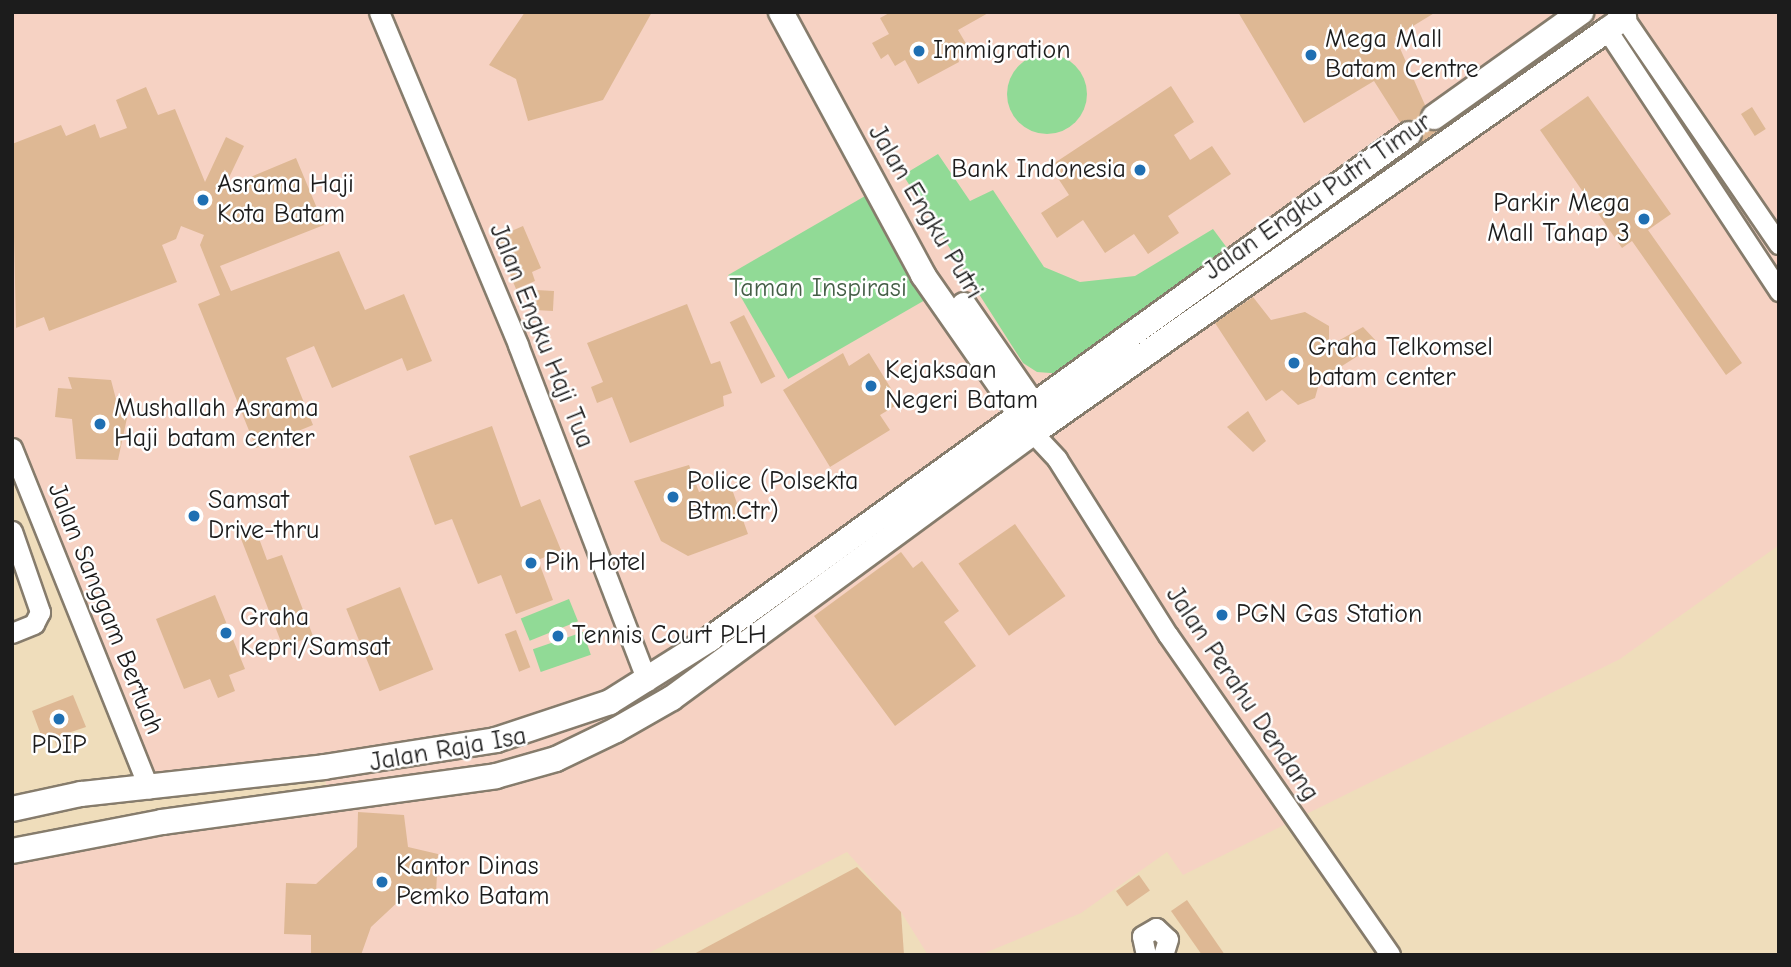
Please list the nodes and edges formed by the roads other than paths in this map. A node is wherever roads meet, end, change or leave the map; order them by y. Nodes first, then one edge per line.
1 (379, 12) edge
2 (781, 12) edge
3 (799, 12) edge
4 (1581, 12) edge
5 (1612, 18) edge
6 (1434, 117) dead end
7 (1409, 134) dead end
8 (1779, 244) edge
9 (1779, 291) edge
10 (1026, 408) junction
11 (1040, 429) junction
12 (12, 448) edge
13 (12, 531) edge
14 (12, 633) edge
15 (647, 681) junction
16 (324, 767) junction
17 (149, 788) junction
18 (328, 800) junction
19 (12, 809) edge
20 (12, 851) edge
21 (1390, 955) edge

1 - 15 street, Jalan Engku Haji Tua
2 - 10 main road, Jalan Engku Putri
3 - 10 main road, Jalan Engku Putri
4 - 6 main road, Jalan Engku Putri Timur
5 - 8 street
5 - 9 street
5 - 11 main road, Jalan Engku Putri Timur
7 - 10 main road, Jalan Engku Putri Timur
10 - 11 main road, Jalan Engku Putri
10 - 15 main road, Jalan Raja Isa
11 - 18 main road, Jalan Raja Isa
11 - 21 street, Jalan Perahu Dendang
12 - 17 street, Jalan Sanggam Bertuah
13 - 14 street
15 - 16 main road, Jalan Raja Isa
16 - 17 main road, Jalan Raja Isa
16 - 18 main road
17 - 19 main road, Jalan Raja Isa
18 - 20 main road, Jalan Raja Isa

